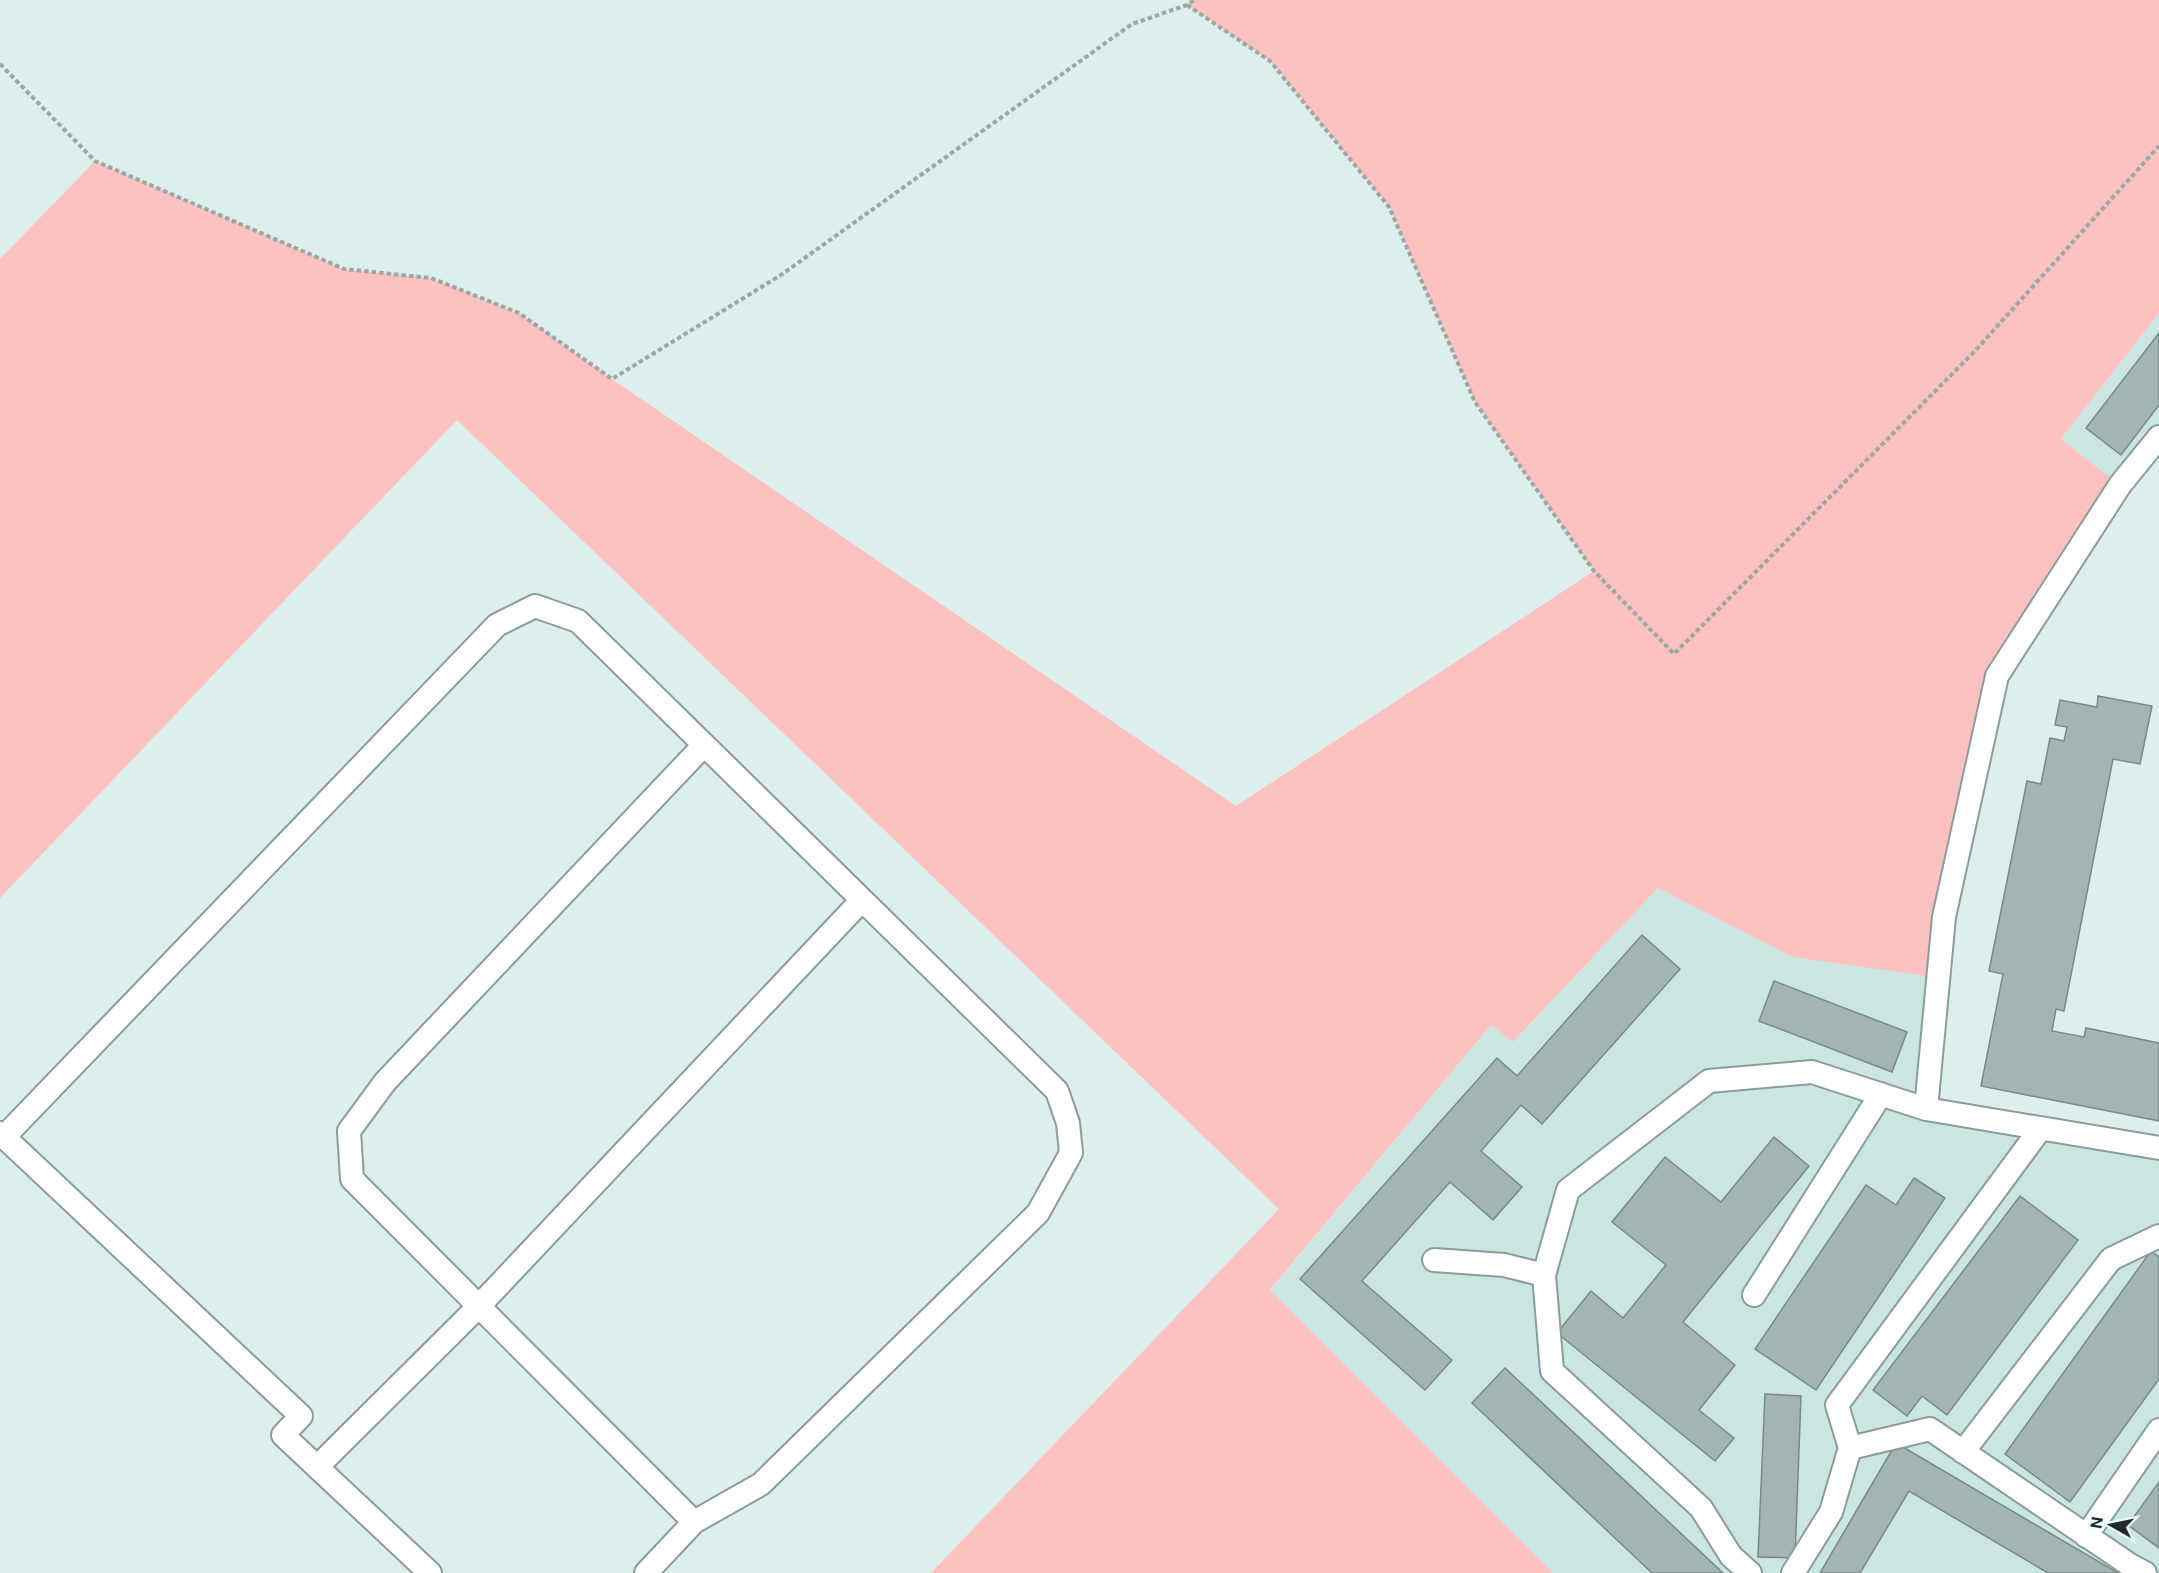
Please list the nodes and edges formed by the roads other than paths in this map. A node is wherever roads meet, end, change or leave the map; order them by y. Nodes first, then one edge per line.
1 (2159, 437) edge
2 (704, 745) junction
3 (862, 900) junction
4 (1881, 1094) junction
5 (1926, 1109) junction
6 (2041, 1128) junction
7 (2, 1135) edge
8 (2159, 1148) edge
9 (2159, 1236) edge
10 (1434, 1260) dead end
11 (1544, 1275) junction
12 (1754, 1295) dead end
13 (479, 1306) junction
14 (2159, 1430) edge
15 (1850, 1448) junction
16 (1963, 1452) junction
17 (317, 1467) junction
18 (694, 1522) junction
19 (2086, 1536) junction
20 (430, 1573) edge
21 (646, 1573) edge
22 (1750, 1573) edge
23 (1793, 1573) edge
24 (2145, 1573) edge

1 - 5 lane
2 - 3 lane
2 - 7 lane
2 - 13 lane
3 - 13 lane
3 - 18 lane
4 - 5 lane
4 - 11 lane
4 - 12 lane
5 - 6 lane
6 - 8 lane
6 - 15 lane
7 - 17 lane
9 - 16 lane
10 - 11 lane
11 - 22 lane
13 - 17 lane
13 - 18 lane
14 - 19 lane
15 - 16 lane
15 - 23 lane
16 - 19 lane
17 - 20 lane
18 - 21 lane
19 - 24 lane

